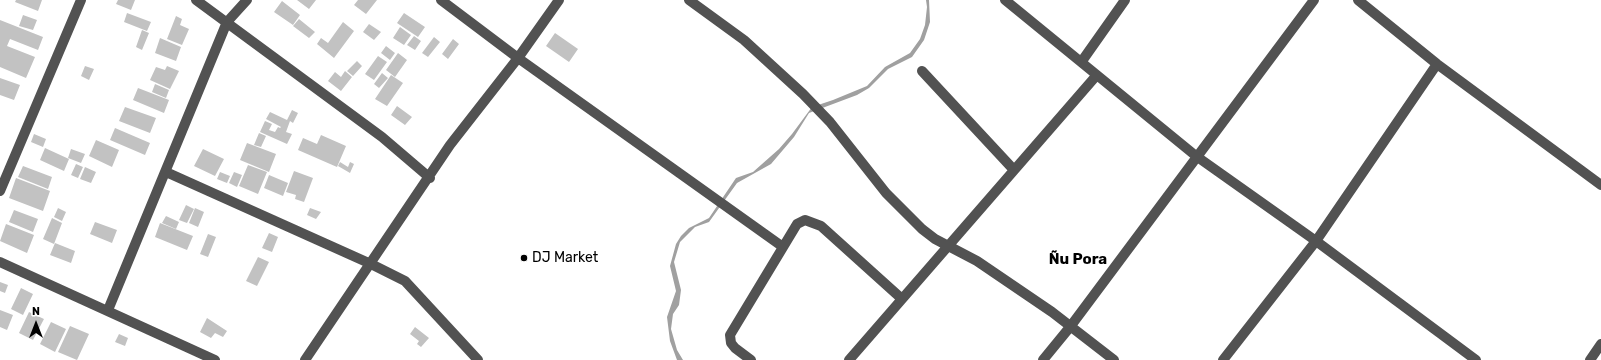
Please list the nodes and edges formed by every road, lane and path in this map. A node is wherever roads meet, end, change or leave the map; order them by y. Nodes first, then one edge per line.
1 (81, 0) edge
2 (196, 0) edge
3 (247, 0) edge
4 (441, 0) edge
5 (559, 0) edge
6 (689, 0) edge
7 (1005, 0) edge
8 (1125, 0) edge
9 (1314, 0) edge
10 (1358, 0) edge
11 (227, 22) junction
12 (518, 58) junction
13 (1082, 61) junction
14 (1437, 64) junction
15 (922, 71) dead end
16 (1096, 76) junction
17 (1196, 156) junction
18 (1014, 170) junction
19 (166, 172) junction
20 (430, 178) junction
21 (1601, 185) edge
22 (0, 192) edge
23 (1316, 241) junction
24 (948, 246) junction
25 (783, 247) junction
26 (0, 262) edge
27 (371, 264) junction
28 (902, 298) junction
29 (108, 310) junction
30 (1070, 327) junction
31 (1601, 344) edge
32 (215, 360) edge
33 (305, 360) edge
34 (478, 360) edge
35 (751, 360) edge
36 (849, 360) edge
37 (1043, 360) edge
38 (1114, 360) edge
39 (1223, 360) edge
40 (1476, 360) edge
41 (1590, 360) edge

1 - 22 street
2 - 11 street
3 - 11 street
4 - 12 street
5 - 12 street
6 - 24 street
7 - 13 street
8 - 13 street
9 - 17 street
10 - 14 street
11 - 19 street
11 - 20 street
12 - 20 street
12 - 25 street
13 - 16 street
14 - 21 street
14 - 23 street
15 - 18 street
16 - 17 street
16 - 18 street
17 - 23 street
17 - 30 street
18 - 24 street
19 - 27 street
19 - 29 street
20 - 27 street
23 - 39 street
23 - 40 street
24 - 28 street
24 - 30 street
25 - 28 street
25 - 35 street
26 - 29 street
27 - 33 street
27 - 34 street
28 - 36 street
29 - 32 street
30 - 37 street
30 - 38 street
31 - 41 street

